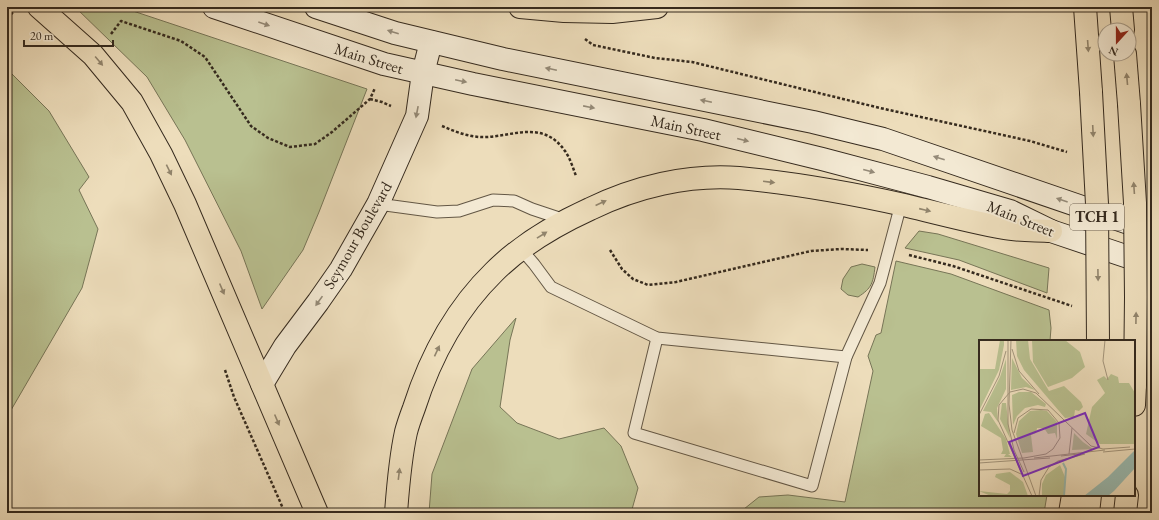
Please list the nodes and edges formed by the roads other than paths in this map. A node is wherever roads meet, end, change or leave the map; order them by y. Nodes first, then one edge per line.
1 (39, 7) edge
2 (214, 7) edge
3 (316, 7) edge
4 (520, 7) edge
5 (657, 7) edge
6 (1085, 7) edge
7 (1121, 7) edge
8 (1122, 22) edge
9 (431, 42) junction
10 (1126, 62) edge
11 (423, 73) junction
12 (378, 204) junction
13 (901, 204) junction
14 (566, 220) junction
15 (1051, 231) junction
16 (1152, 231) edge
17 (521, 249) junction
18 (1152, 265) edge
19 (657, 338) junction
20 (1098, 340) edge
21 (846, 357) junction
22 (262, 384) junction
23 (1135, 395) edge
24 (1073, 496) edge
25 (1090, 496) edge
26 (1127, 496) edge
27 (317, 513) edge
28 (396, 513) edge
29 (1070, 513) edge
30 (1088, 513) edge
31 (1125, 513) edge

1 -> 22 highway
2 -> 11 main road, Main Street
9 -> 3 main road, Main Street
4 - 5 highway
6 -> 20 highway, TCH 1, bridge
7 - 8 highway
9 - 11 main road, Seymour Boulevard
16 -> 9 main road, Main Street
23 -> 10 highway, TCH 1, bridge
11 -> 12 main road, Seymour Boulevard
11 -> 15 main road, Main Street
12 - 14 lane
12 -> 22 main road, Seymour Boulevard
14 -> 13 highway
13 -> 15 highway
13 - 21 lane
17 -> 14 highway
15 - 18 main road, Main Street
17 - 19 lane
28 -> 17 highway
19 - 21 lane
19 - 21 lane
22 -> 27 highway
24 - 29 highway
25 - 30 highway
26 - 31 highway

